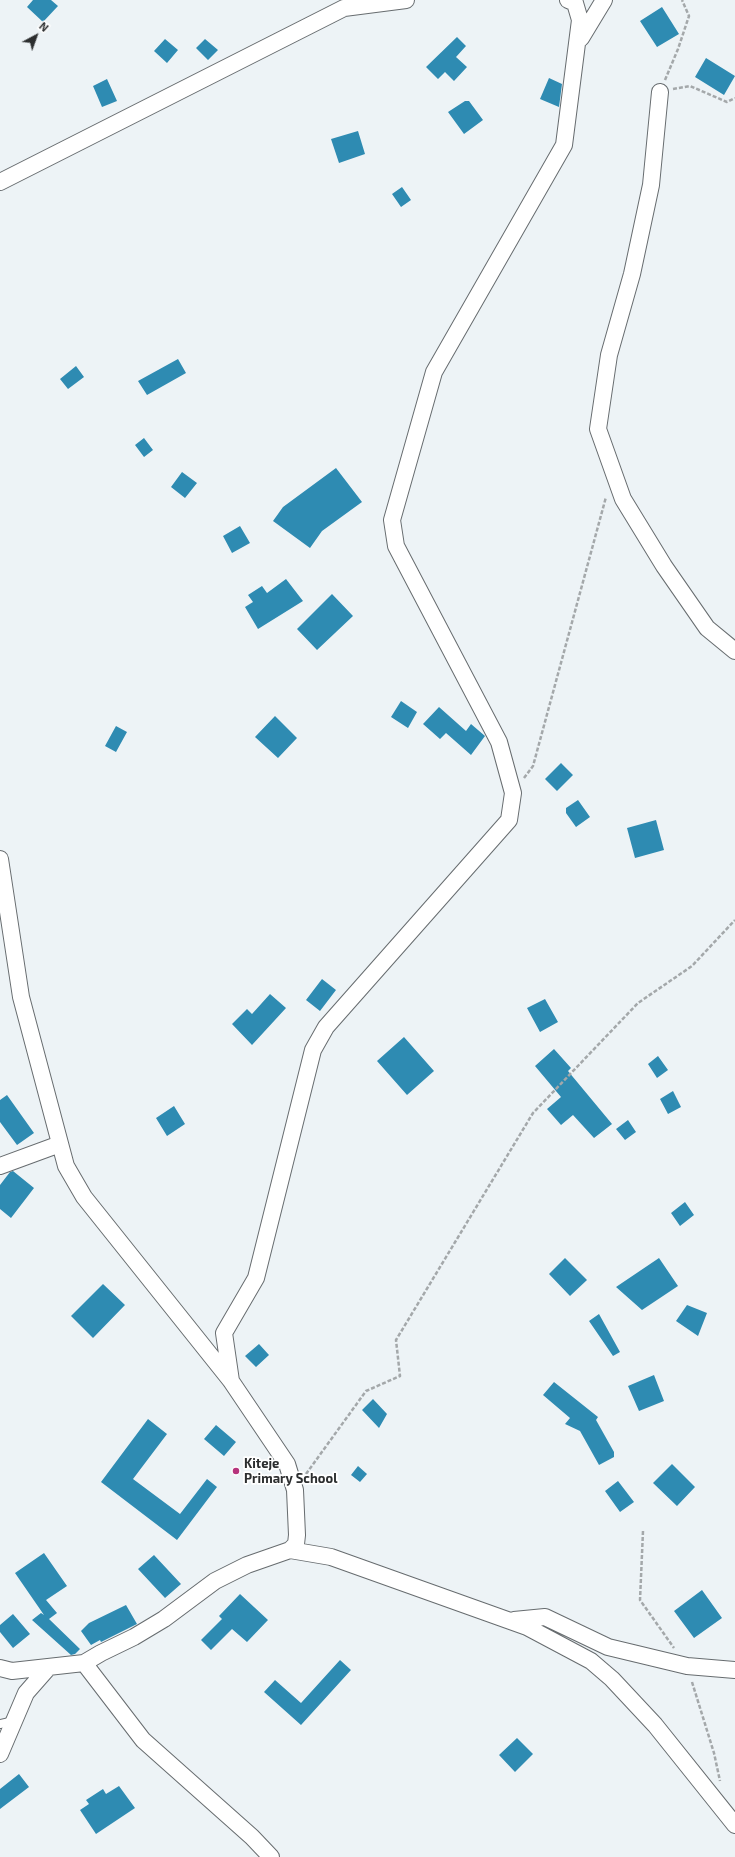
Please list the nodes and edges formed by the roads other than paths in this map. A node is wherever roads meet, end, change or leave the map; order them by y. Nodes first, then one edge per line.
1 (406, 0) edge
2 (568, 0) edge
3 (604, 0) edge
4 (577, 44) junction
5 (660, 92) road end
6 (0, 182) edge
7 (735, 651) edge
8 (0, 859) edge
9 (60, 1144) junction
10 (0, 1166) edge
11 (230, 1381) junction
12 (290, 1550) junction
13 (510, 1620) junction
14 (84, 1663) junction
15 (0, 1668) edge
16 (48, 1668) junction
17 (735, 1670) edge
18 (7, 1722) edge
19 (0, 1754) edge
20 (735, 1825) edge
21 (271, 1857) edge

1 - 6 street
2 - 4 street
3 - 4 street
4 - 11 street
5 - 7 street
8 - 9 street
9 - 10 street
9 - 11 street
11 - 12 street
12 - 13 street
12 - 14 street
13 - 17 street
13 - 20 street
14 - 16 street
14 - 21 street
15 - 16 street
16 - 18 street
18 - 19 street

